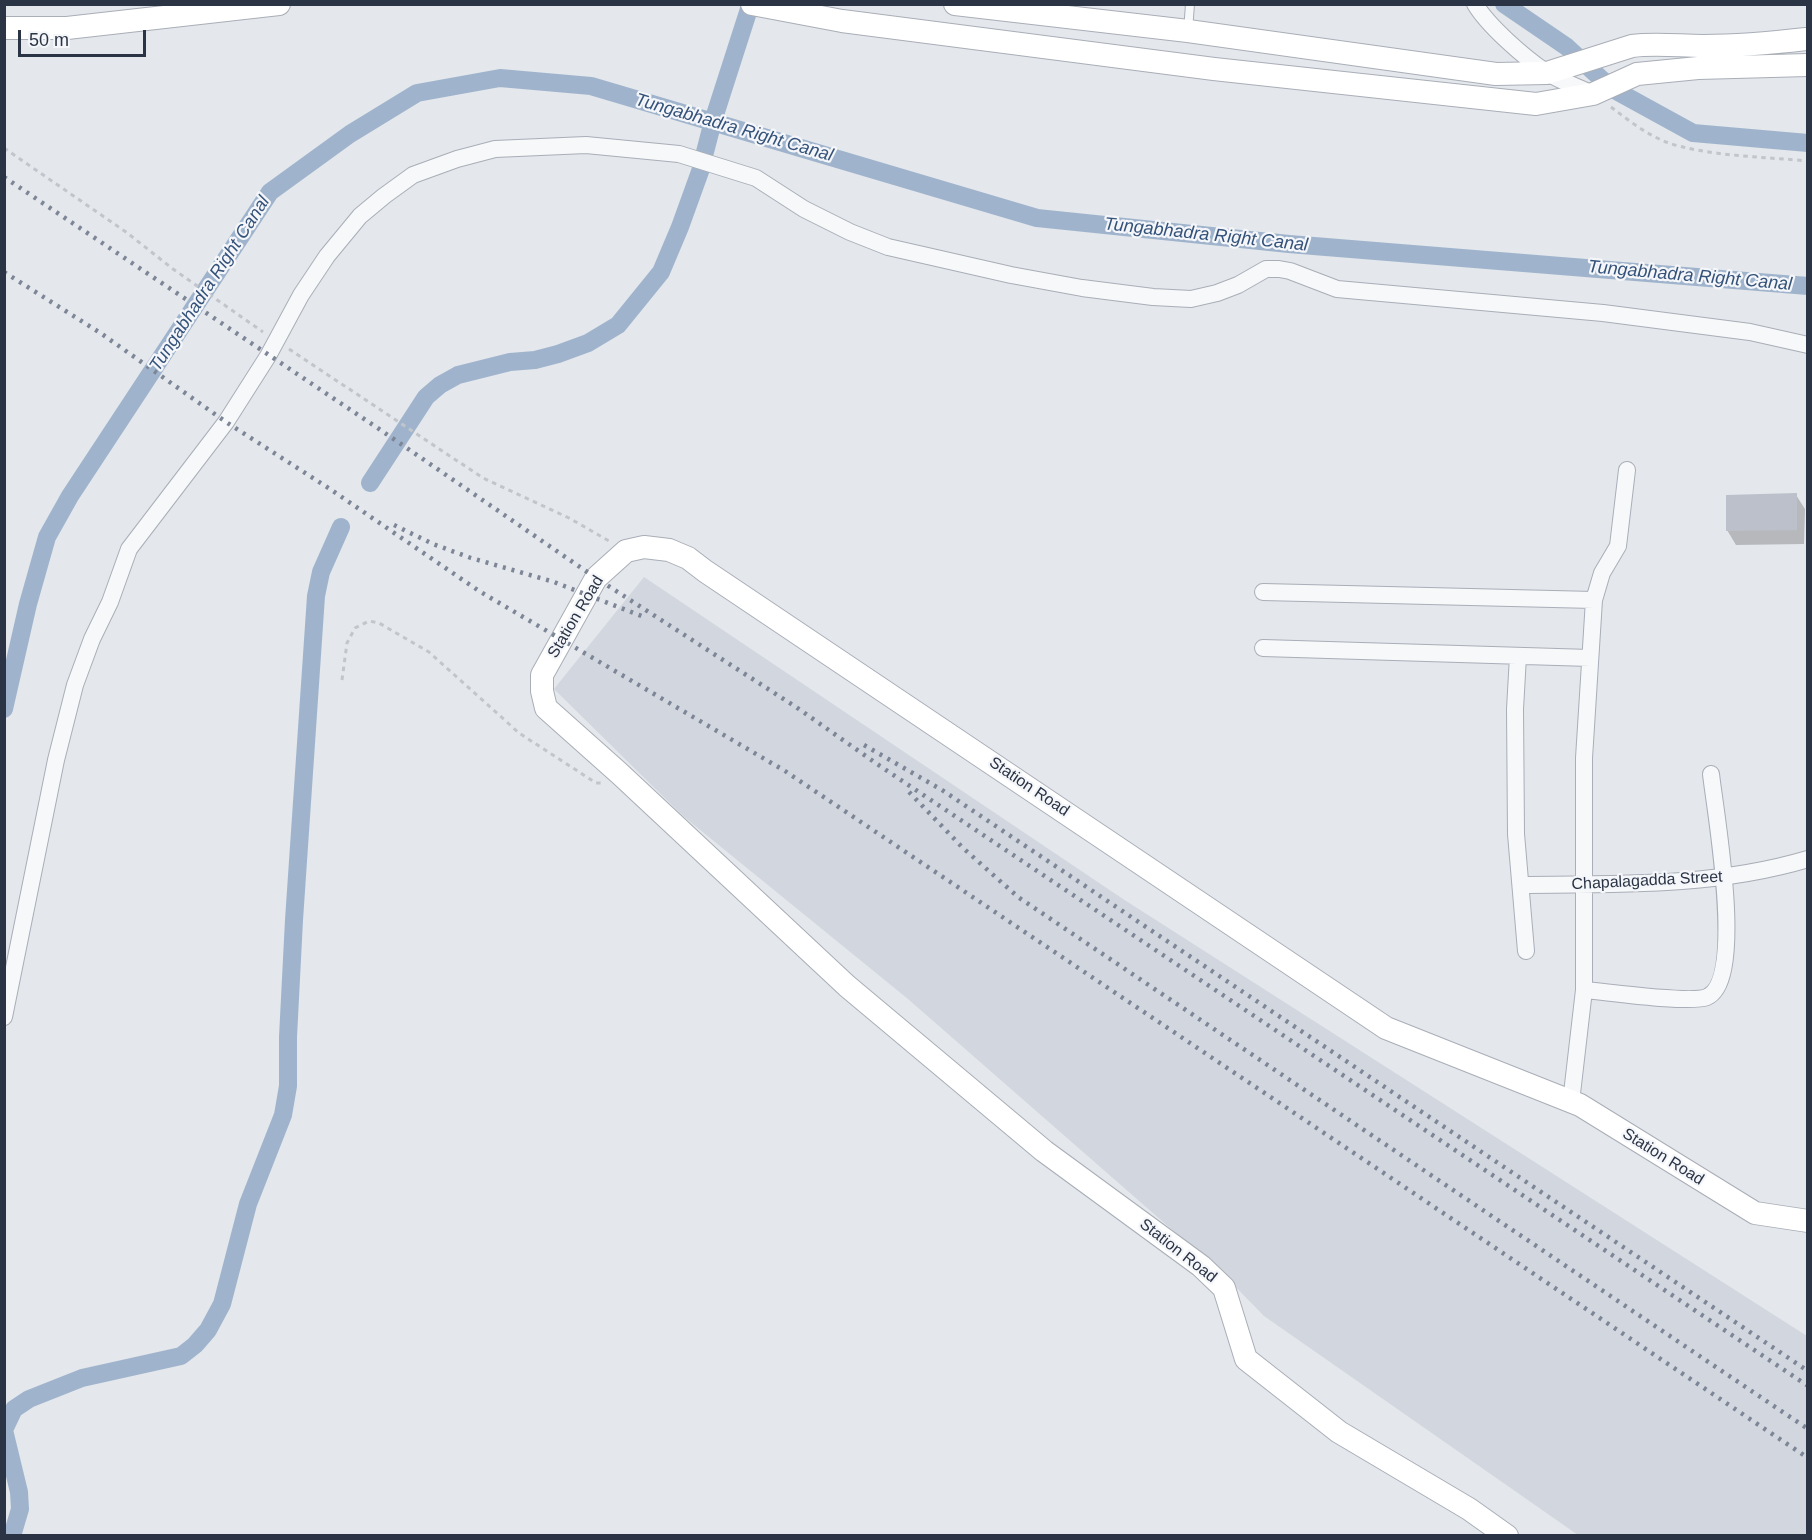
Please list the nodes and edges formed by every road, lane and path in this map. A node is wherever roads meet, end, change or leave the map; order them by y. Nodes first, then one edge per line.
1 (279, 4) edge
2 (752, 4) edge
3 (956, 4) edge
4 (1190, 4) edge
5 (1475, 4) edge
6 (4, 28) edge
7 (1188, 31) junction
8 (1807, 51) edge
9 (1556, 70) junction
10 (1596, 92) junction
11 (4, 148) edge
12 (1808, 161) edge
13 (270, 336) dead end
14 (1808, 345) edge
15 (288, 349) dead end
16 (1627, 470) dead end
17 (626, 551) junction
18 (1263, 592) dead end
19 (1594, 600) junction
20 (1263, 648) dead end
21 (1518, 656) junction
22 (1590, 658) junction
23 (342, 680) dead end
24 (619, 773) junction
25 (1711, 774) dead end
26 (1808, 859) edge
27 (1724, 878) junction
28 (1583, 884) junction
29 (1521, 885) junction
30 (1526, 951) dead end
31 (1584, 990) junction
32 (4, 1017) edge
33 (1571, 1102) junction
34 (1808, 1221) edge
35 (1507, 1536) edge

1 - 6 street
2 - 10 street
3 - 7 street
4 - 7 lane
5 - 9 street
7 - 9 street
8 - 9 street
8 - 10 street
9 - 10 street
10 - 12 path
11 - 13 path
14 - 32 street
15 - 17 path
16 - 19 street
17 - 24 street, Station Road
17 - 33 street, Station Road
18 - 19 street
19 - 22 street
20 - 21 street
21 - 22 street
21 - 29 street
22 - 28 street
23 - 24 path
24 - 35 street, Station Road
25 - 27 street
26 - 27 street, Chapalagadda Street
27 - 28 street, Chapalagadda Street
27 - 31 street
28 - 29 street, Chapalagadda Street
28 - 31 street
29 - 30 street
31 - 33 street
33 - 34 street, Station Road

